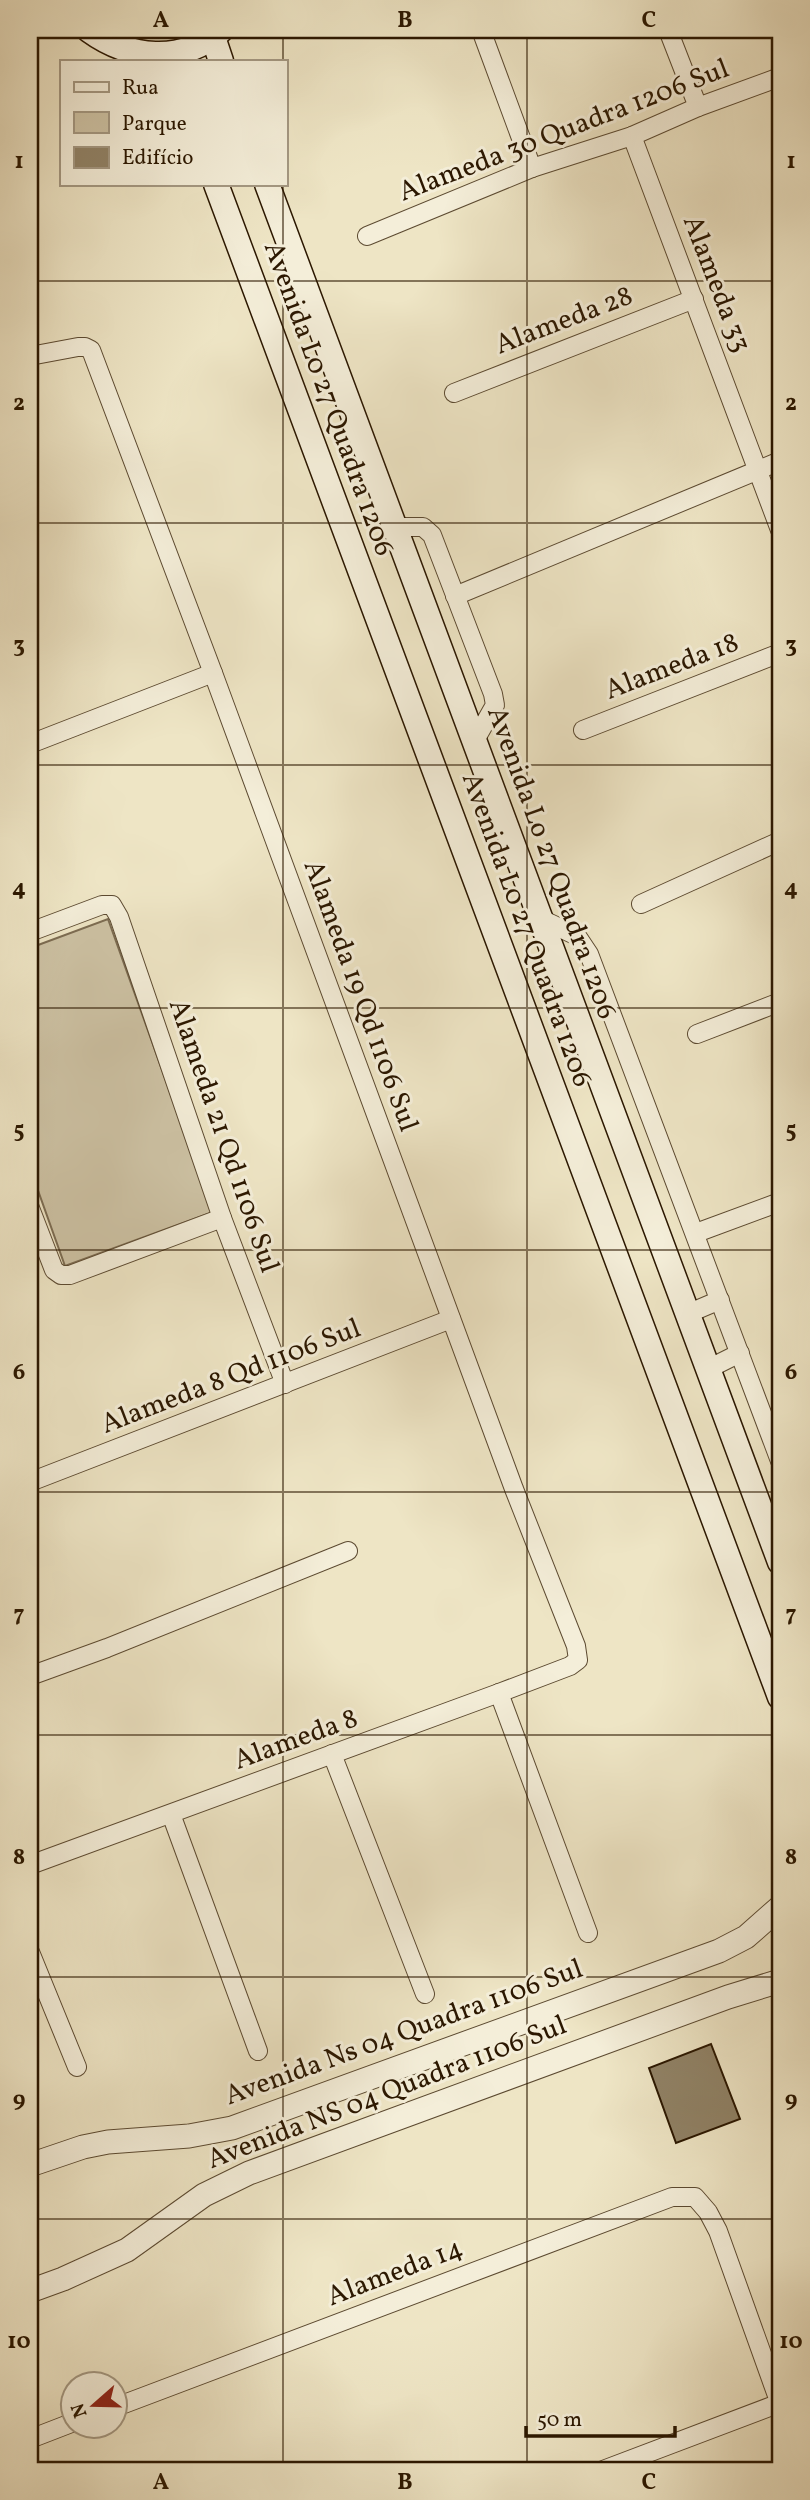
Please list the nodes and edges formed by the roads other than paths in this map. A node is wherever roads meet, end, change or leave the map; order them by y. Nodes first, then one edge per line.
1 (89, 30) edge
2 (481, 30) edge
3 (668, 30) edge
4 (217, 33) edge
5 (163, 58) edge
6 (221, 60) edge
7 (780, 77) edge
8 (698, 107) junction
9 (632, 136) junction
10 (532, 168) junction
11 (217, 186) edge
12 (268, 186) edge
13 (367, 236) dead end
14 (694, 299) junction
15 (30, 356) edge
16 (454, 393) dead end
17 (780, 461) edge
18 (758, 470) junction
19 (394, 527) junction
20 (780, 530) edge
21 (455, 596) junction
22 (780, 653) edge
23 (214, 673) junction
24 (583, 730) dead end
25 (474, 742) junction
26 (30, 744) edge
27 (780, 842) edge
28 (641, 904) dead end
29 (539, 918) junction
30 (30, 932) edge
31 (780, 1002) edge
32 (697, 1034) dead end
33 (780, 1202) edge
34 (30, 1208) edge
35 (222, 1218) junction
36 (696, 1233) junction
37 (720, 1300) junction
38 (687, 1314) junction
39 (451, 1319) junction
40 (740, 1353) junction
41 (708, 1368) junction
42 (285, 1384) junction
43 (780, 1461) edge
44 (30, 1482) edge
45 (348, 1550) dead end
46 (780, 1562) edge
47 (578, 1660) joint
48 (30, 1676) edge
49 (499, 1693) junction
50 (780, 1697) edge
51 (332, 1754) junction
52 (171, 1814) junction
53 (30, 1865) edge
54 (780, 1907) edge
55 (589, 1933) dead end
56 (30, 1952) edge
57 (780, 1981) edge
58 (425, 1994) dead end
59 (258, 2051) dead end
60 (77, 2067) dead end
61 (30, 2165) edge
62 (30, 2291) edge
63 (130, 2402) edge
64 (780, 2404) edge
65 (60, 2428) edge
66 (30, 2439) edge
67 (603, 2470) edge

1 - 5 main road
2 - 10 street
3 - 8 street
4 - 5 main road
4 - 6 main road
7 - 8 street, Alameda 30 Quadra 1206 Sul
8 - 9 street, Alameda 30 Quadra 1206 Sul
9 - 10 street, Alameda 30 Quadra 1206 Sul
9 - 14 street, Alameda 33
10 - 13 street, Alameda 30 Quadra 1206 Sul
11 - 50 main road, Avenida L0 27 Quadra 1206
12 - 19 main road, Avenida Lo 27 Quadra 1206
14 - 16 street, Alameda 28
14 - 18 street, Alameda 33
15 - 23 street, Alameda 19 Qd 1106 Sul
17 - 18 street
18 - 20 street, Alameda 33
18 - 21 street
19 - 21 street
19 - 25 main road, Avenida Lo 27 Quadra 1206
21 - 25 street
22 - 24 street, Alameda 18
23 - 26 street
23 - 39 street, Alameda 19 Qd 1106 Sul
25 - 29 main road, Avenida Lo 27 Quadra 1206
27 - 28 street
29 - 36 street
29 - 38 main road, Avenida Lo 27 Quadra 1206
30 - 35 street, Alameda 21 Qd 1106 Sul
31 - 32 street
33 - 36 street
34 - 35 street
35 - 42 street, Alameda 21 Qd 1106 Sul
36 - 37 street
37 - 38 street
37 - 40 street
38 - 41 main road, Avenida Lo 27 Quadra 1206
39 - 42 street, Alameda 8 Qd 1106 Sul
39 - 47 street, Alameda 19 Qd 1106 Sul
40 - 41 street
40 - 43 street
41 - 46 main road, Avenida Lo 27 Quadra 1206
42 - 44 street, Alameda 8 Qd 1106 Sul
45 - 48 street
47 - 49 street, Alameda 8
49 - 51 street, Alameda 8
49 - 55 street
51 - 52 street, Alameda 8
51 - 58 street
52 - 53 street, Alameda 8
52 - 59 street
54 - 61 street, Avenida Ns 04 Quadra 1106 Sul
56 - 60 street
57 - 62 street, Avenida NS 04 Quadra 1106 Sul
63 - 64 street, Alameda 14
64 - 67 street
65 - 66 street

